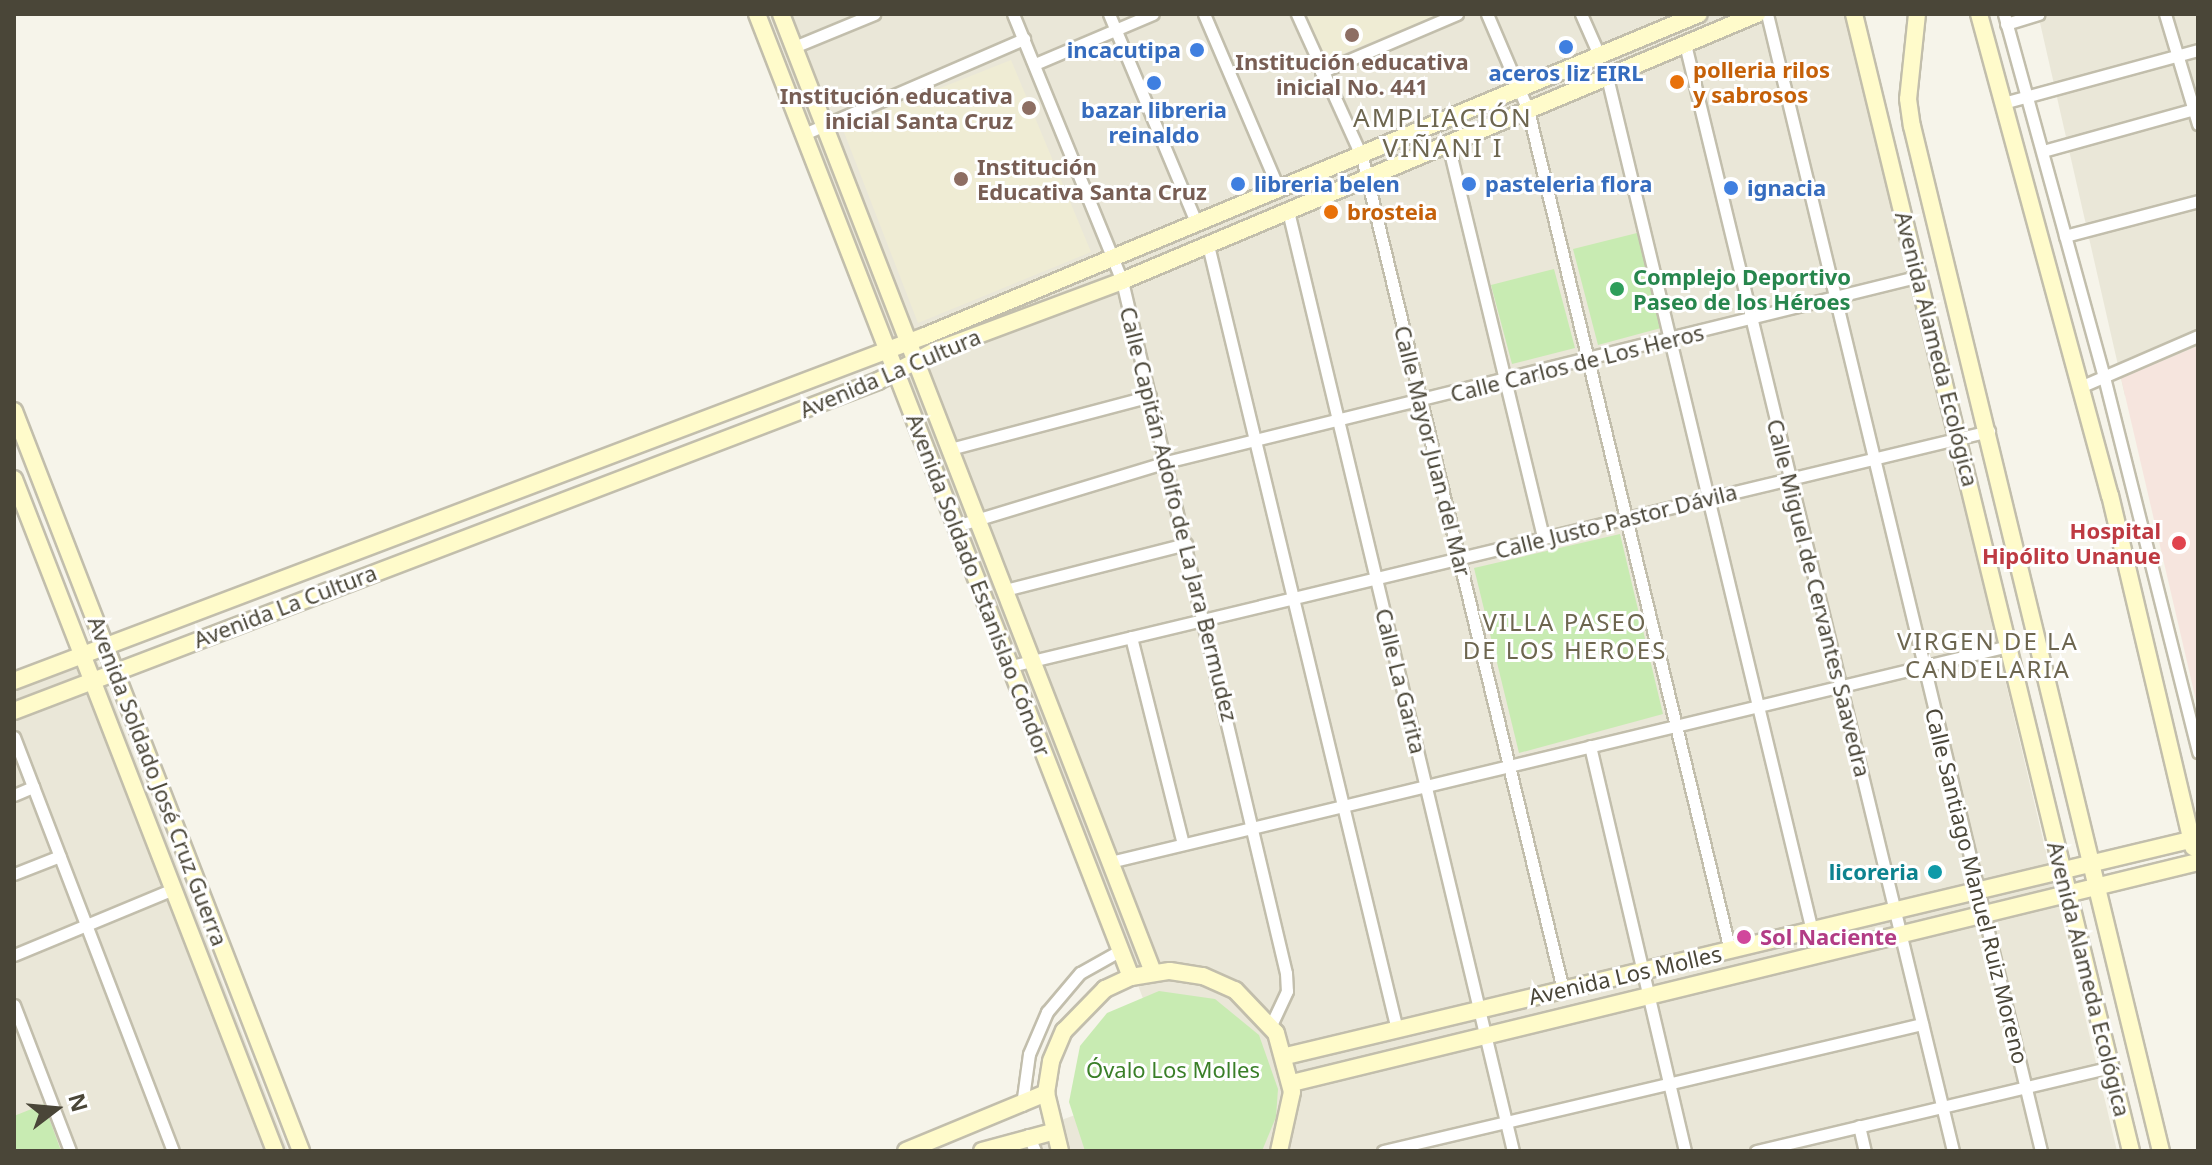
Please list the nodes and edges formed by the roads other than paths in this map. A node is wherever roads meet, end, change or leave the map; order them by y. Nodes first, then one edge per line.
1 (757, 14) edge
2 (781, 14) edge
3 (874, 14) edge
4 (1013, 14) edge
5 (1109, 14) edge
6 (1153, 14) edge
7 (1204, 14) edge
8 (1297, 14) edge
9 (1457, 14) edge
10 (1487, 14) edge
11 (1581, 14) edge
12 (1699, 14) edge
13 (1757, 14) edge
14 (1767, 14) edge
15 (1854, 14) edge
16 (1917, 14) edge
17 (1979, 14) edge
18 (2039, 14) edge
19 (2165, 14) edge
20 (1676, 19) edge
21 (2005, 19) edge
22 (1116, 29) junction
23 (1024, 39) junction
24 (1685, 44) junction
25 (794, 47) junction
26 (2198, 50) edge
27 (2178, 56) junction
28 (1600, 57) junction
29 (1035, 64) junction
30 (1321, 72) junction
31 (1607, 77) junction
32 (1520, 91) junction
33 (2027, 98) junction
34 (2003, 103) junction
35 (2194, 109) junction
36 (1528, 110) junction
37 (2198, 124) edge
38 (825, 126) junction
39 (804, 134) junction
40 (1448, 144) junction
41 (2043, 151) junction
42 (1362, 157) junction
43 (1367, 178) junction
44 (1279, 190) junction
45 (2198, 201) edge
46 (1288, 211) junction
47 (1197, 224) junction
48 (2065, 236) junction
49 (1208, 245) junction
50 (1113, 259) junction
51 (1920, 276) junction
52 (1122, 281) junction
53 (1836, 298) junction
54 (1752, 319) junction
55 (2198, 336) edge
56 (1670, 340) junction
57 (909, 342) junction
58 (888, 350) junction
59 (916, 361) junction
60 (1588, 361) junction
61 (896, 371) junction
62 (2104, 377) junction
63 (1505, 381) junction
64 (2080, 387) junction
65 (1150, 396) junction
66 (1421, 401) junction
67 (14, 411) edge
68 (1338, 421) junction
69 (1989, 431) junction
70 (1960, 439) junction
71 (1255, 441) junction
72 (950, 449) junction
73 (1874, 459) junction
74 (1166, 462) junction
75 (14, 479) edge
76 (1790, 479) junction
77 (495, 499) junction
78 (1708, 499) junction
79 (977, 518) junction
80 (1626, 518) junction
81 (504, 523) junction
82 (956, 526) junction
83 (1543, 538) junction
84 (1186, 544) junction
85 (1459, 558) junction
86 (1376, 578) junction
87 (1005, 590) junction
88 (1293, 598) junction
89 (1205, 620) junction
90 (1131, 637) junction
91 (105, 645) junction
92 (2008, 646) junction
93 (82, 654) junction
94 (1032, 661) junction
95 (1011, 666) junction
96 (1924, 666) junction
97 (115, 672) junction
98 (14, 681) edge
99 (92, 681) junction
100 (1840, 686) junction
101 (1758, 706) junction
102 (14, 711) edge
103 (1676, 726) junction
104 (14, 737) edge
105 (1590, 746) junction
106 (2198, 752) edge
107 (1509, 766) junction
108 (1426, 786) junction
109 (33, 787) junction
110 (14, 795) edge
111 (1343, 806) junction
112 (1255, 827) junction
113 (2195, 839) edge
114 (1183, 844) junction
115 (60, 856) junction
116 (1110, 862) junction
117 (2094, 863) junction
118 (2198, 864) edge
119 (2062, 871) junction
120 (14, 874) edge
121 (2100, 888) junction
122 (173, 889) junction
123 (1978, 891) junction
124 (2068, 896) junction
125 (1894, 911) junction
126 (1984, 917) junction
127 (87, 926) junction
128 (1812, 931) junction
129 (1900, 937) junction
130 (1121, 950) junction
131 (1730, 951) junction
132 (14, 955) edge
133 (1644, 971) junction
134 (1153, 972) junction
135 (1131, 977) junction
136 (1563, 990) junction
137 (1651, 996) junction
138 (14, 1005) edge
139 (1480, 1010) junction
140 (1042, 1022) junction
141 (1922, 1024) junction
142 (1271, 1026) junction
143 (1397, 1030) junction
144 (1064, 1031) junction
145 (1486, 1036) junction
146 (1286, 1056) junction
147 (2110, 1067) junction
148 (1292, 1083) junction
149 (1669, 1083) junction
150 (2026, 1087) junction
151 (1046, 1093) junction
152 (1022, 1105) junction
153 (1942, 1106) junction
154 (1506, 1122) junction
155 (1859, 1126) junction
156 (1052, 1132) junction
157 (1032, 1143) edge
158 (295, 1149) edge
159 (70, 1151) edge
160 (173, 1151) edge
161 (275, 1151) edge
162 (906, 1151) edge
163 (982, 1151) edge
164 (1060, 1151) edge
165 (1279, 1151) edge
166 (1383, 1151) edge
167 (1513, 1151) edge
168 (1685, 1151) edge
169 (1756, 1151) edge
170 (1865, 1151) edge
171 (1953, 1151) edge
172 (2041, 1151) edge
173 (2131, 1151) edge
174 (2161, 1151) edge

1 - 39 street, Avenida Soldado Estanislao Cóndor
2 - 25 street, Avenida Soldado Estanislao Cóndor
3 - 25 street
4 - 23 street, Calle Capitán Adolfo de La Jara Bermudez
5 - 22 street
6 - 22 street
7 - 44 street
8 - 30 street, Calle Mayor Juan del Mar
9 - 30 street
10 - 32 street
11 - 28 street
12 - 20 street, Avenida La Cultura
13 - 24 street, Avenida La Cultura
14 - 53 street, Calle Santiago Manuel Ruiz Moreno
15 - 51 street, Avenida Alameda Ecológica
16 - 69 street, Avenida Alameda Ecológica
17 - 34 street
18 - 21 street
19 - 27 street
20 - 28 street, Avenida La Cultura
21 - 33 street
22 - 29 street
22 - 47 street
23 - 29 street, Calle Capitán Adolfo de La Jara Bermudez
23 - 38 street
24 - 31 street, Avenida La Cultura
24 - 54 street, Calle Miguel de Cervantes Saavedra
25 - 38 street, Avenida Soldado Estanislao Cóndor
26 - 27 street
27 - 33 street
27 - 35 street
28 - 32 street, Avenida La Cultura
29 - 50 street, Calle Capitán Adolfo de La Jara Bermudez
30 - 42 street, Calle Mayor Juan del Mar
31 - 36 street, Avenida La Cultura
31 - 56 street
32 - 36 street
32 - 42 street, Avenida La Cultura
33 - 34 street
33 - 41 street
34 - 64 street
35 - 37 street
35 - 41 street
36 - 40 street, Avenida La Cultura
36 - 60 street
38 - 39 street
38 - 57 street, Avenida Soldado Estanislao Cóndor
39 - 58 street, Avenida Soldado Estanislao Cóndor
40 - 43 street, Avenida La Cultura
40 - 63 street
41 - 48 street
42 - 43 street, Calle Mayor Juan del Mar
42 - 44 street, Avenida La Cultura
43 - 46 street, Avenida La Cultura
43 - 66 street, Calle Mayor Juan del Mar
44 - 47 street, Avenida La Cultura
45 - 48 street
46 - 49 street, Avenida La Cultura
46 - 68 street, Calle La Garita
47 - 50 street, Avenida La Cultura
48 - 62 street
49 - 52 street, Avenida La Cultura
49 - 71 street
50 - 52 street, Calle Capitán Adolfo de La Jara Bermudez
50 - 57 street, Avenida La Cultura
51 - 53 street, Calle Carlos de Los Heros
51 - 70 street, Avenida Alameda Ecológica
52 - 59 street, Avenida La Cultura
52 - 65 street, Calle Capitán Adolfo de La Jara Bermudez
53 - 54 street, Calle Carlos de Los Heros
53 - 73 street, Calle Santiago Manuel Ruiz Moreno
54 - 56 street, Calle Carlos de Los Heros
54 - 76 street, Calle Miguel de Cervantes Saavedra
55 - 62 street
56 - 60 street, Calle Carlos de Los Heros
56 - 78 street
57 - 58 street, Avenida La Cultura
57 - 59 street, Avenida Soldado Estanislao Cóndor
58 - 61 street, Avenida Soldado Estanislao Cóndor
58 - 77 street, Avenida La Cultura
59 - 61 street, Avenida La Cultura
59 - 72 street, Avenida Soldado Estanislao Cóndor
60 - 63 street, Calle Carlos de Los Heros
60 - 80 street
61 - 81 street, Avenida La Cultura
61 - 82 street, Avenida Soldado Estanislao Cóndor
62 - 64 street
62 - 106 street
63 - 66 street, Calle Carlos de Los Heros
63 - 83 street
64 - 113 street
65 - 72 street
65 - 74 street, Calle Capitán Adolfo de La Jara Bermudez
66 - 68 street, Calle Carlos de Los Heros
66 - 85 street, Calle Mayor Juan del Mar
67 - 91 street, Avenida Soldado José Cruz Guerra
68 - 71 street, Calle Carlos de Los Heros
68 - 86 street, Calle La Garita
69 - 70 street, Calle Justo Pastor Dávila
69 - 117 street, Avenida Alameda Ecológica
70 - 73 street, Calle Justo Pastor Dávila
70 - 92 street, Avenida Alameda Ecológica
71 - 74 street, Calle Carlos de Los Heros
71 - 88 street
72 - 79 street, Avenida Soldado Estanislao Cóndor
73 - 76 street, Calle Justo Pastor Dávila
73 - 96 street, Calle Santiago Manuel Ruiz Moreno
74 - 79 street, Calle Carlos de Los Heros
74 - 84 street, Calle Capitán Adolfo de La Jara Bermudez
75 - 93 street, Avenida Soldado José Cruz Guerra
76 - 78 street, Calle Justo Pastor Dávila
76 - 100 street, Calle Miguel de Cervantes Saavedra
77 - 81 street
77 - 91 street, Avenida La Cultura
78 - 80 street, Calle Justo Pastor Dávila
78 - 101 street
79 - 82 street, Calle Carlos de Los Heros
79 - 87 street, Avenida Soldado Estanislao Cóndor
80 - 83 street, Calle Justo Pastor Dávila
80 - 103 street
81 - 97 street, Avenida La Cultura
82 - 95 street, Avenida Soldado Estanislao Cóndor
83 - 85 street, Calle Justo Pastor Dávila
84 - 87 street
84 - 89 street, Calle Capitán Adolfo de La Jara Bermudez
85 - 86 street, Calle Justo Pastor Dávila
85 - 107 street, Calle Mayor Juan del Mar
86 - 88 street, Calle Justo Pastor Dávila
86 - 108 street, Calle La Garita
87 - 94 street, Avenida Soldado Estanislao Cóndor
88 - 89 street, Calle Justo Pastor Dávila
88 - 111 street
89 - 90 street, Calle Justo Pastor Dávila
89 - 112 street, Calle Capitán Adolfo de La Jara Bermudez
90 - 94 street, Calle Justo Pastor Dávila
90 - 114 street
91 - 93 street, Avenida La Cultura
91 - 97 street, Avenida Soldado José Cruz Guerra
92 - 96 street
92 - 119 street, Avenida Alameda Ecológica
93 - 98 street, Avenida La Cultura
93 - 99 street, Avenida Soldado José Cruz Guerra
94 - 95 street, Calle Justo Pastor Dávila
94 - 116 street, Avenida Soldado Estanislao Cóndor
95 - 130 street, Avenida Soldado Estanislao Cóndor
96 - 100 street
96 - 123 street, Calle Santiago Manuel Ruiz Moreno
97 - 99 street, Avenida La Cultura
97 - 158 street, Avenida Soldado José Cruz Guerra
99 - 102 street, Avenida La Cultura
99 - 122 street, Avenida Soldado José Cruz Guerra
100 - 101 street
100 - 125 street, Calle Miguel de Cervantes Saavedra
101 - 103 street
101 - 128 street
103 - 105 street
103 - 131 street
104 - 109 street
105 - 107 street
105 - 133 street
107 - 108 street
107 - 136 street, Calle Mayor Juan del Mar
108 - 111 street
108 - 139 street, Calle La Garita
109 - 110 street
109 - 115 street
111 - 112 street
111 - 143 street
112 - 114 street
112 - 142 street, Calle Capitán Adolfo de La Jara Bermudez
113 - 117 street, Avenida Los Molles
113 - 118 street
114 - 116 street
115 - 120 street
115 - 127 street
116 - 134 street, Avenida Soldado Estanislao Cóndor
117 - 119 street, Avenida Los Molles
117 - 121 street, Avenida Alameda Ecológica
118 - 121 street, Avenida Los Molles
119 - 123 street, Avenida Los Molles
119 - 124 street, Avenida Alameda Ecológica
121 - 124 street, Avenida Los Molles
121 - 174 street, Avenida Alameda Ecológica
122 - 127 street
122 - 161 street, Avenida Soldado José Cruz Guerra
123 - 125 street, Avenida Los Molles
123 - 126 street, Calle Santiago Manuel Ruiz Moreno
124 - 126 street, Avenida Los Molles
124 - 147 street, Avenida Alameda Ecológica
125 - 128 street, Avenida Los Molles
125 - 129 street, Calle Miguel de Cervantes Saavedra
126 - 129 street, Avenida Los Molles
126 - 150 street, Calle Santiago Manuel Ruiz Moreno
127 - 132 street
127 - 160 street
128 - 131 street, Avenida Los Molles
129 - 137 street, Avenida Los Molles
129 - 141 street, Calle Miguel de Cervantes Saavedra
130 - 135 street, Avenida Soldado Estanislao Cóndor
130 - 140 street
131 - 133 street, Avenida Los Molles
133 - 136 street, Avenida Los Molles
133 - 137 street
134 - 135 street
134 - 142 street
135 - 144 street
136 - 139 street, Avenida Los Molles
137 - 145 street, Avenida Los Molles
137 - 149 street
138 - 159 street
139 - 143 street, Avenida Los Molles
139 - 145 street, Calle La Garita
140 - 144 street
140 - 152 street
141 - 149 street
141 - 153 street, Calle Miguel de Cervantes Saavedra
142 - 146 street
143 - 146 street, Avenida Los Molles
144 - 151 street
145 - 148 street, Avenida Los Molles
145 - 154 street, Calle La Garita
146 - 148 street
147 - 150 street
147 - 173 street, Avenida Alameda Ecológica
148 - 165 street
149 - 154 street
149 - 168 street
150 - 153 street
150 - 172 street, Calle Santiago Manuel Ruiz Moreno
151 - 152 street
151 - 156 street
152 - 162 street
153 - 155 street
153 - 171 street, Calle Miguel de Cervantes Saavedra
154 - 166 street
154 - 167 street, Calle La Garita
155 - 169 street
155 - 170 street
156 - 157 street
156 - 164 street
157 - 163 street

